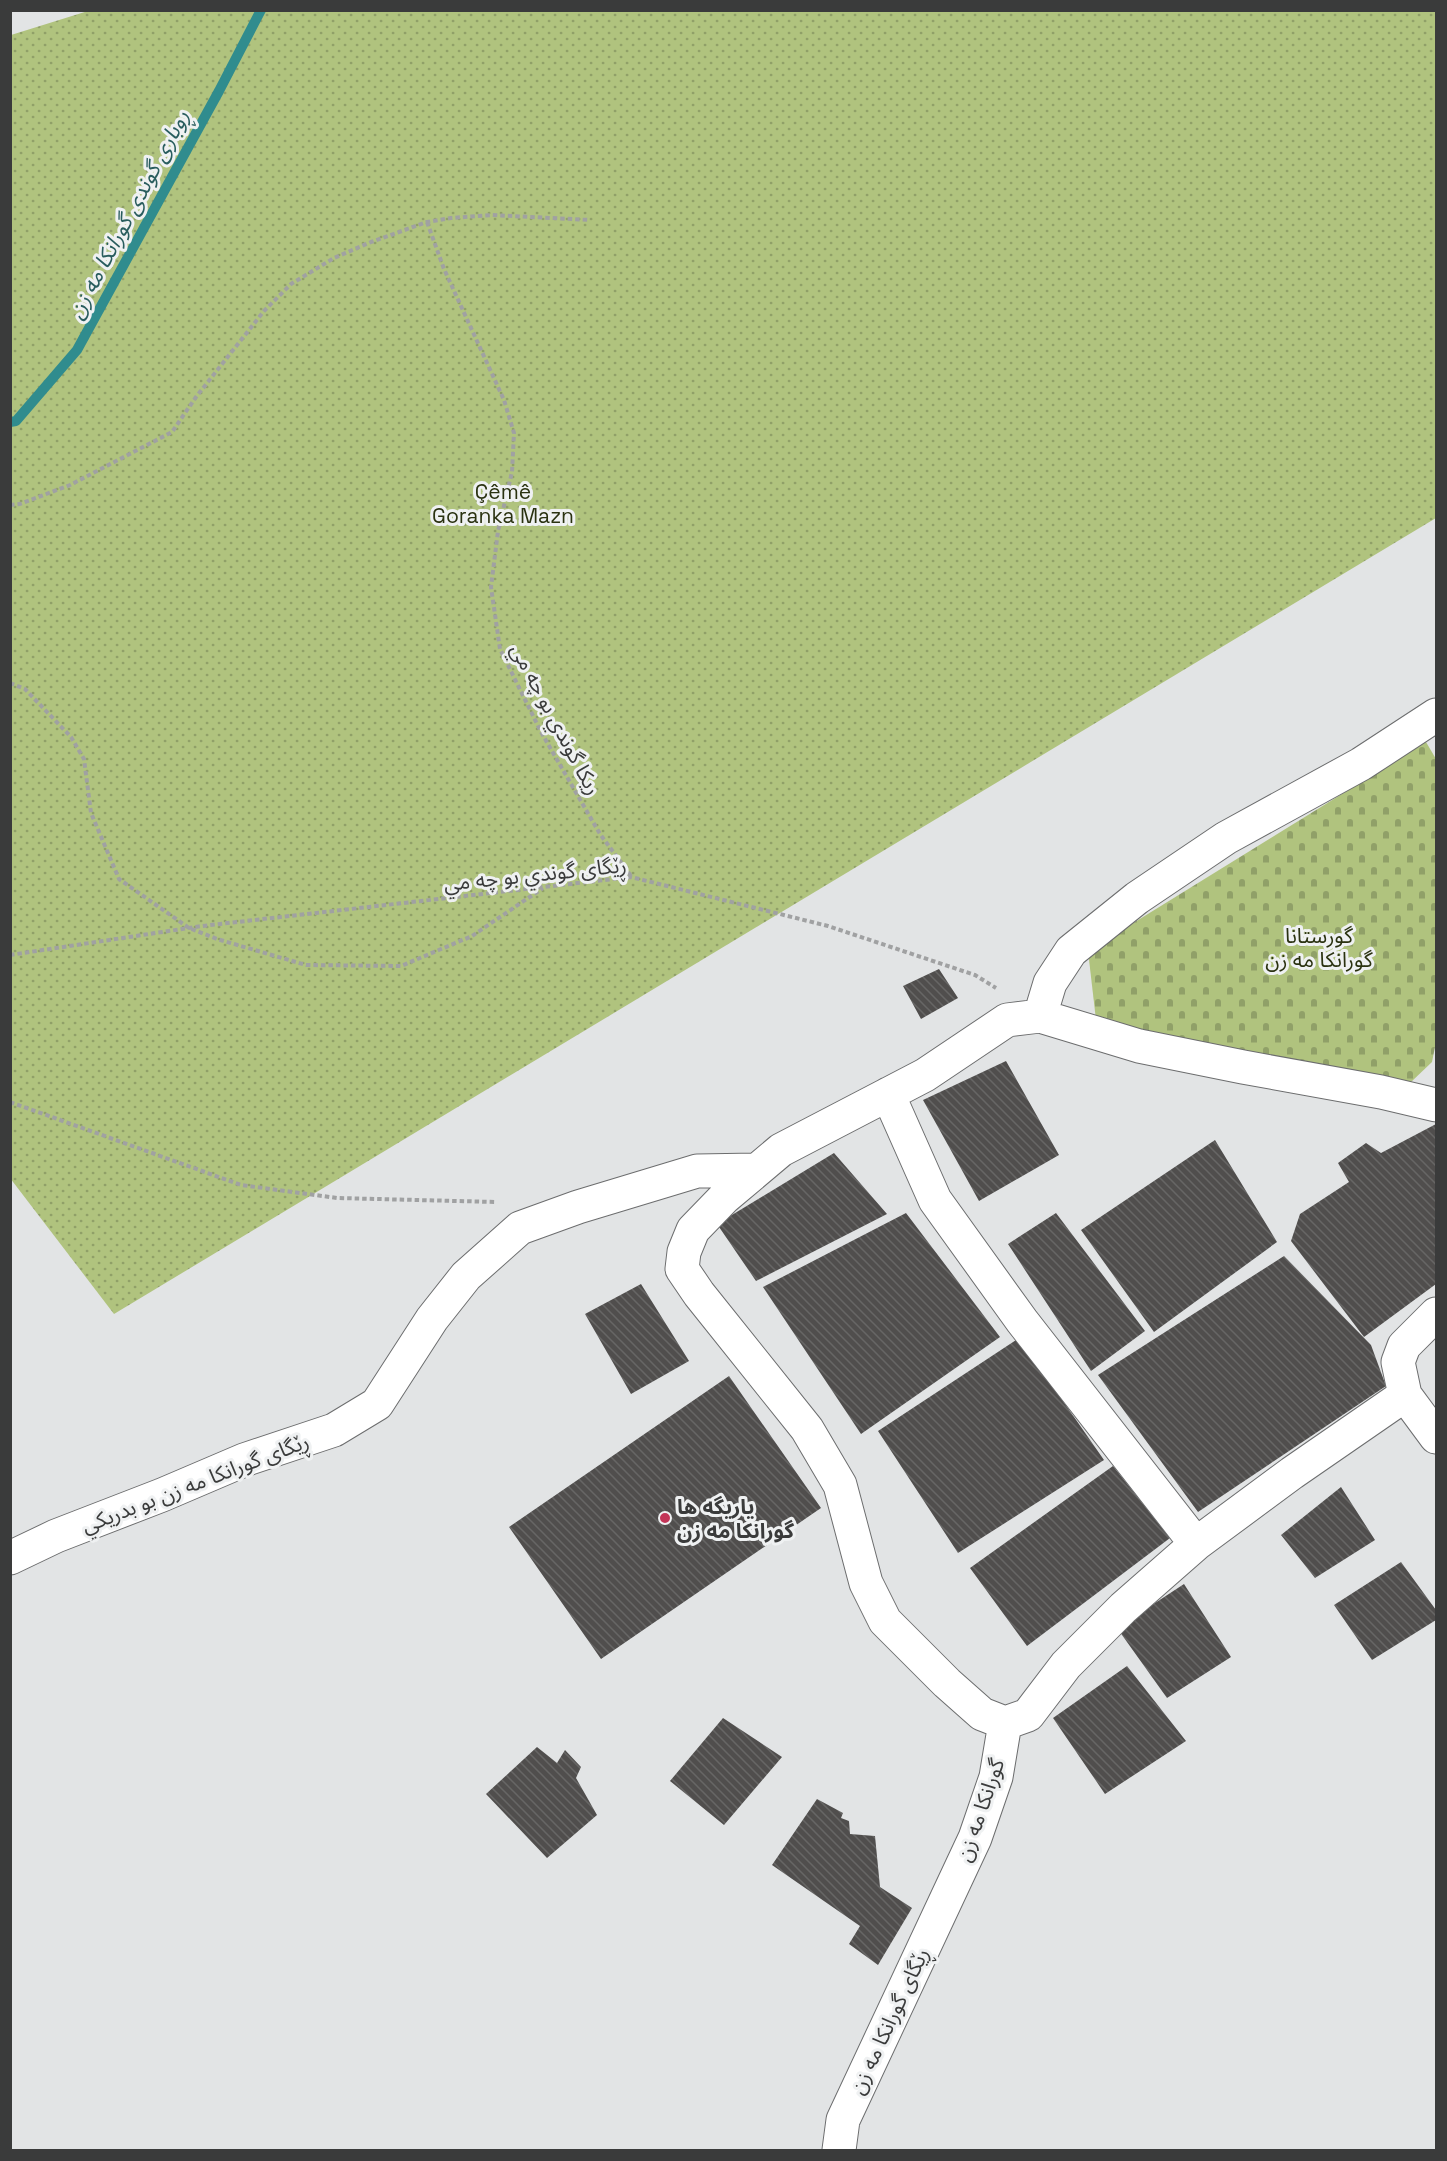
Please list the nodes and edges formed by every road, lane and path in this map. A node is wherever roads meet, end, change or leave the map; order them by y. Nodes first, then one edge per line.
1 (590, 220) dead end
2 (427, 222) junction
3 (10, 505) edge
4 (10, 682) edge
5 (1437, 715) edge
6 (631, 877) junction
7 (544, 887) junction
8 (189, 928) junction
9 (10, 955) edge
10 (1040, 1016) junction
11 (888, 1094) junction
12 (10, 1102) edge
13 (1437, 1105) edge
14 (756, 1170) junction
15 (497, 1202) dead end
16 (1437, 1314) edge
17 (1405, 1395) junction
18 (1437, 1437) edge
19 (1196, 1544) junction
20 (10, 1558) edge
21 (1005, 1723) junction
22 (947, 1895) joint
23 (839, 2151) edge

1 - 2 path
2 - 3 path
2 - 6 path, ريكا گوندي بو چه مي
4 - 8 path
5 - 10 street
6 - 7 path, ڕێگای گوندي بو چه مي
6 - 10 path, ڕێگای گوندي بو چه مي
7 - 8 path, ڕێگای گوندي بو چه مي
7 - 8 path
8 - 9 path, ڕێگای گوندي بو چه مي
10 - 11 street
10 - 13 street
11 - 14 street
11 - 19 street
12 - 15 path
14 - 20 street, ڕێگای گورانكا مه زن بو بدريكي
14 - 21 street
16 - 17 street
17 - 18 street
17 - 19 street
19 - 21 street
21 - 22 street, گورانكا مه زن
22 - 23 street, ڕێگای گورانكا مه زن

